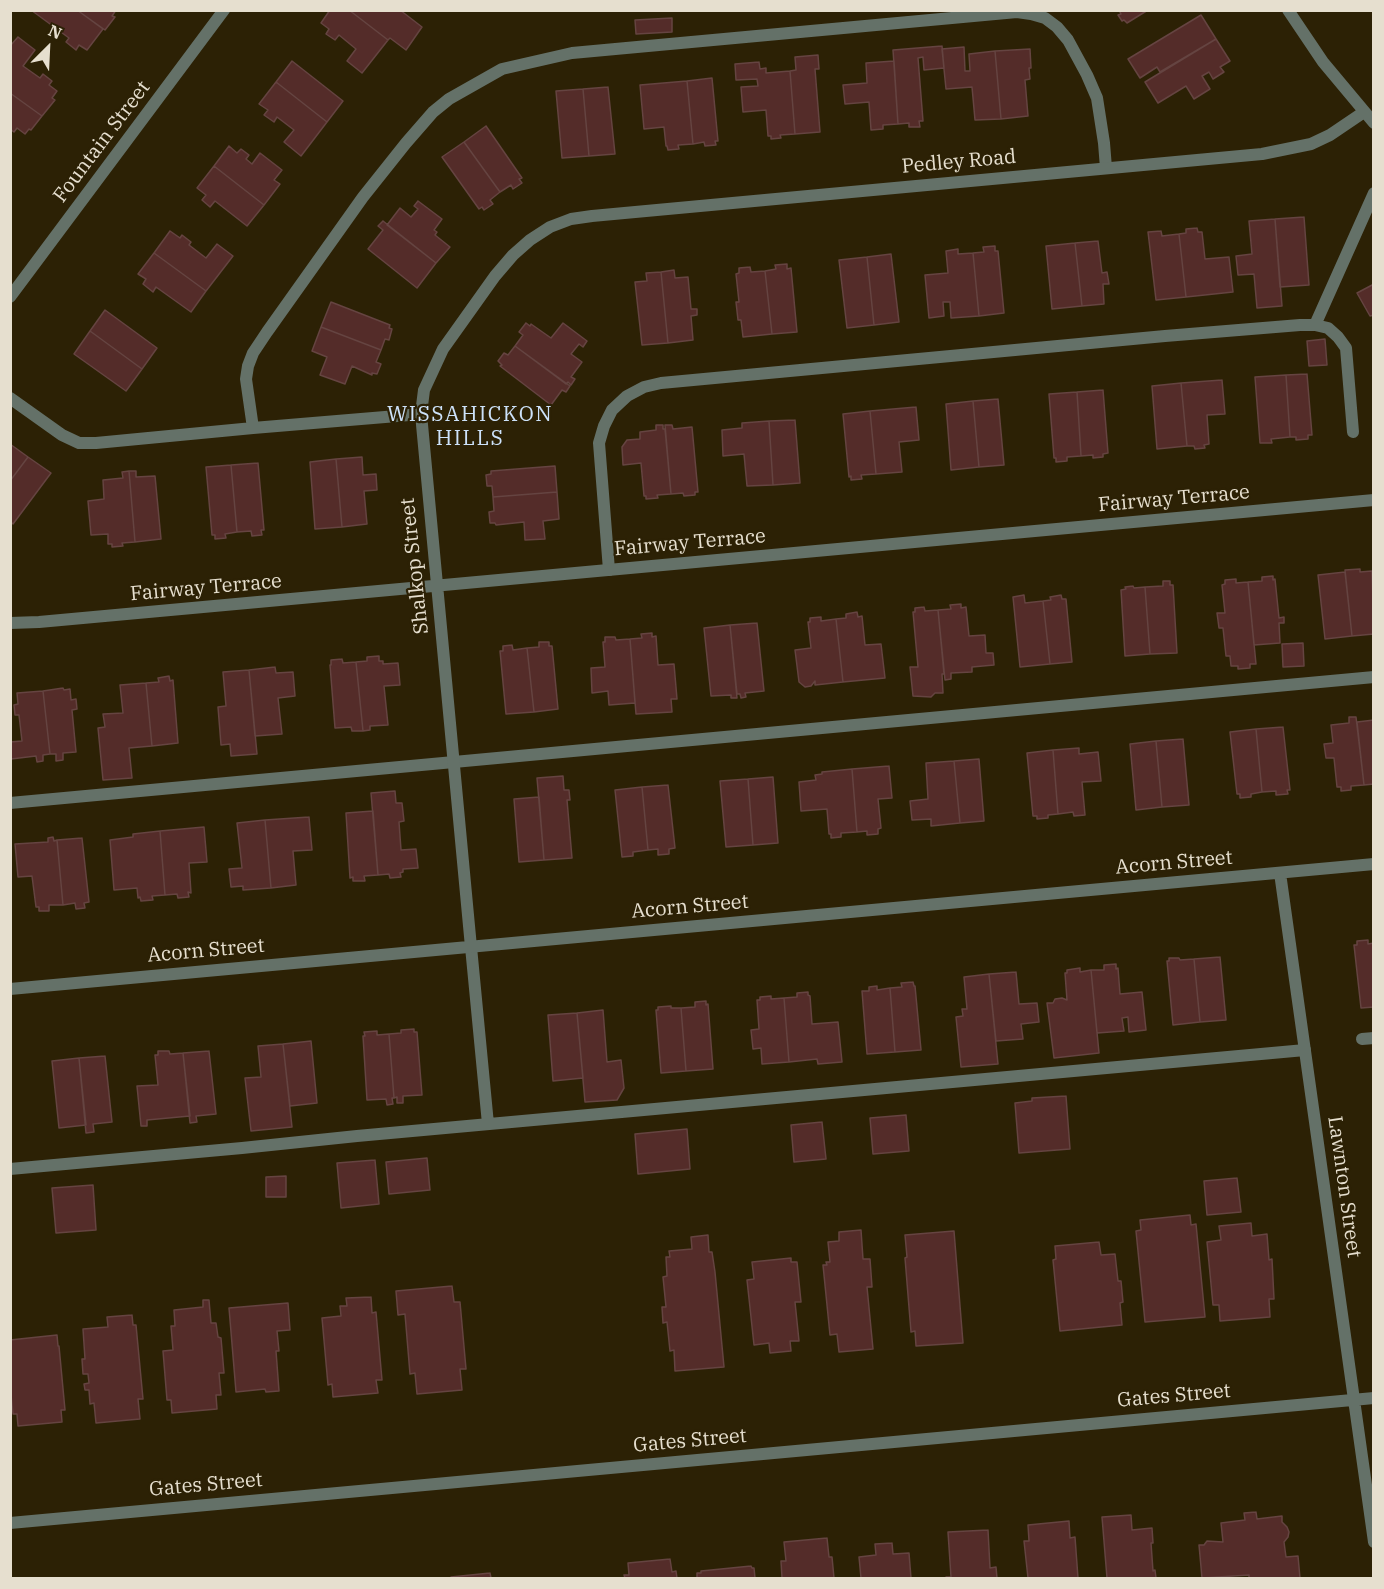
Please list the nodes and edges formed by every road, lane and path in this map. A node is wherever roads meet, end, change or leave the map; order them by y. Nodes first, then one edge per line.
1 (224, 10) edge
2 (1288, 10) edge
3 (1364, 112) junction
4 (1374, 123) edge
5 (1106, 168) junction
6 (1374, 193) edge
7 (550, 227) joint
8 (10, 297) edge
9 (1316, 325) junction
10 (10, 398) edge
11 (421, 414) junction
12 (253, 428) junction
13 (1353, 432) dead end
14 (1374, 500) edge
15 (609, 570) junction
16 (436, 586) junction
17 (10, 623) edge
18 (1374, 677) edge
19 (454, 762) junction
20 (10, 802) edge
21 (1374, 864) edge
22 (1280, 873) junction
23 (471, 947) junction
24 (10, 989) edge
25 (1305, 1050) junction
26 (488, 1124) junction
27 (10, 1169) edge
28 (1374, 1398) edge
29 (1354, 1399) junction
30 (10, 1523) edge
31 (1374, 1542) edge

1 - 8 street, Fountain Street
2 - 3 street
3 - 4 street
3 - 5 street, Pedley Road
5 - 7 street, Pedley Road
5 - 12 street
6 - 9 street
7 - 11 street, Shalkop Street
9 - 13 street
9 - 15 street
10 - 12 street
11 - 12 street
11 - 16 street, Shalkop Street
14 - 15 street, Fairway Terrace
15 - 16 street, Fairway Terrace
16 - 17 street, Fairway Terrace
16 - 19 street, Shalkop Street
18 - 19 street
19 - 20 street
19 - 23 street, Shalkop Street
21 - 22 street, Acorn Street
22 - 23 street, Acorn Street
22 - 25 street, Lawnton Street
23 - 24 street, Acorn Street
23 - 26 street, Shalkop Street
25 - 26 street
25 - 29 street, Lawnton Street
26 - 27 street
28 - 29 street, Gates Street
29 - 30 street, Gates Street
29 - 31 street, Lawnton Street

